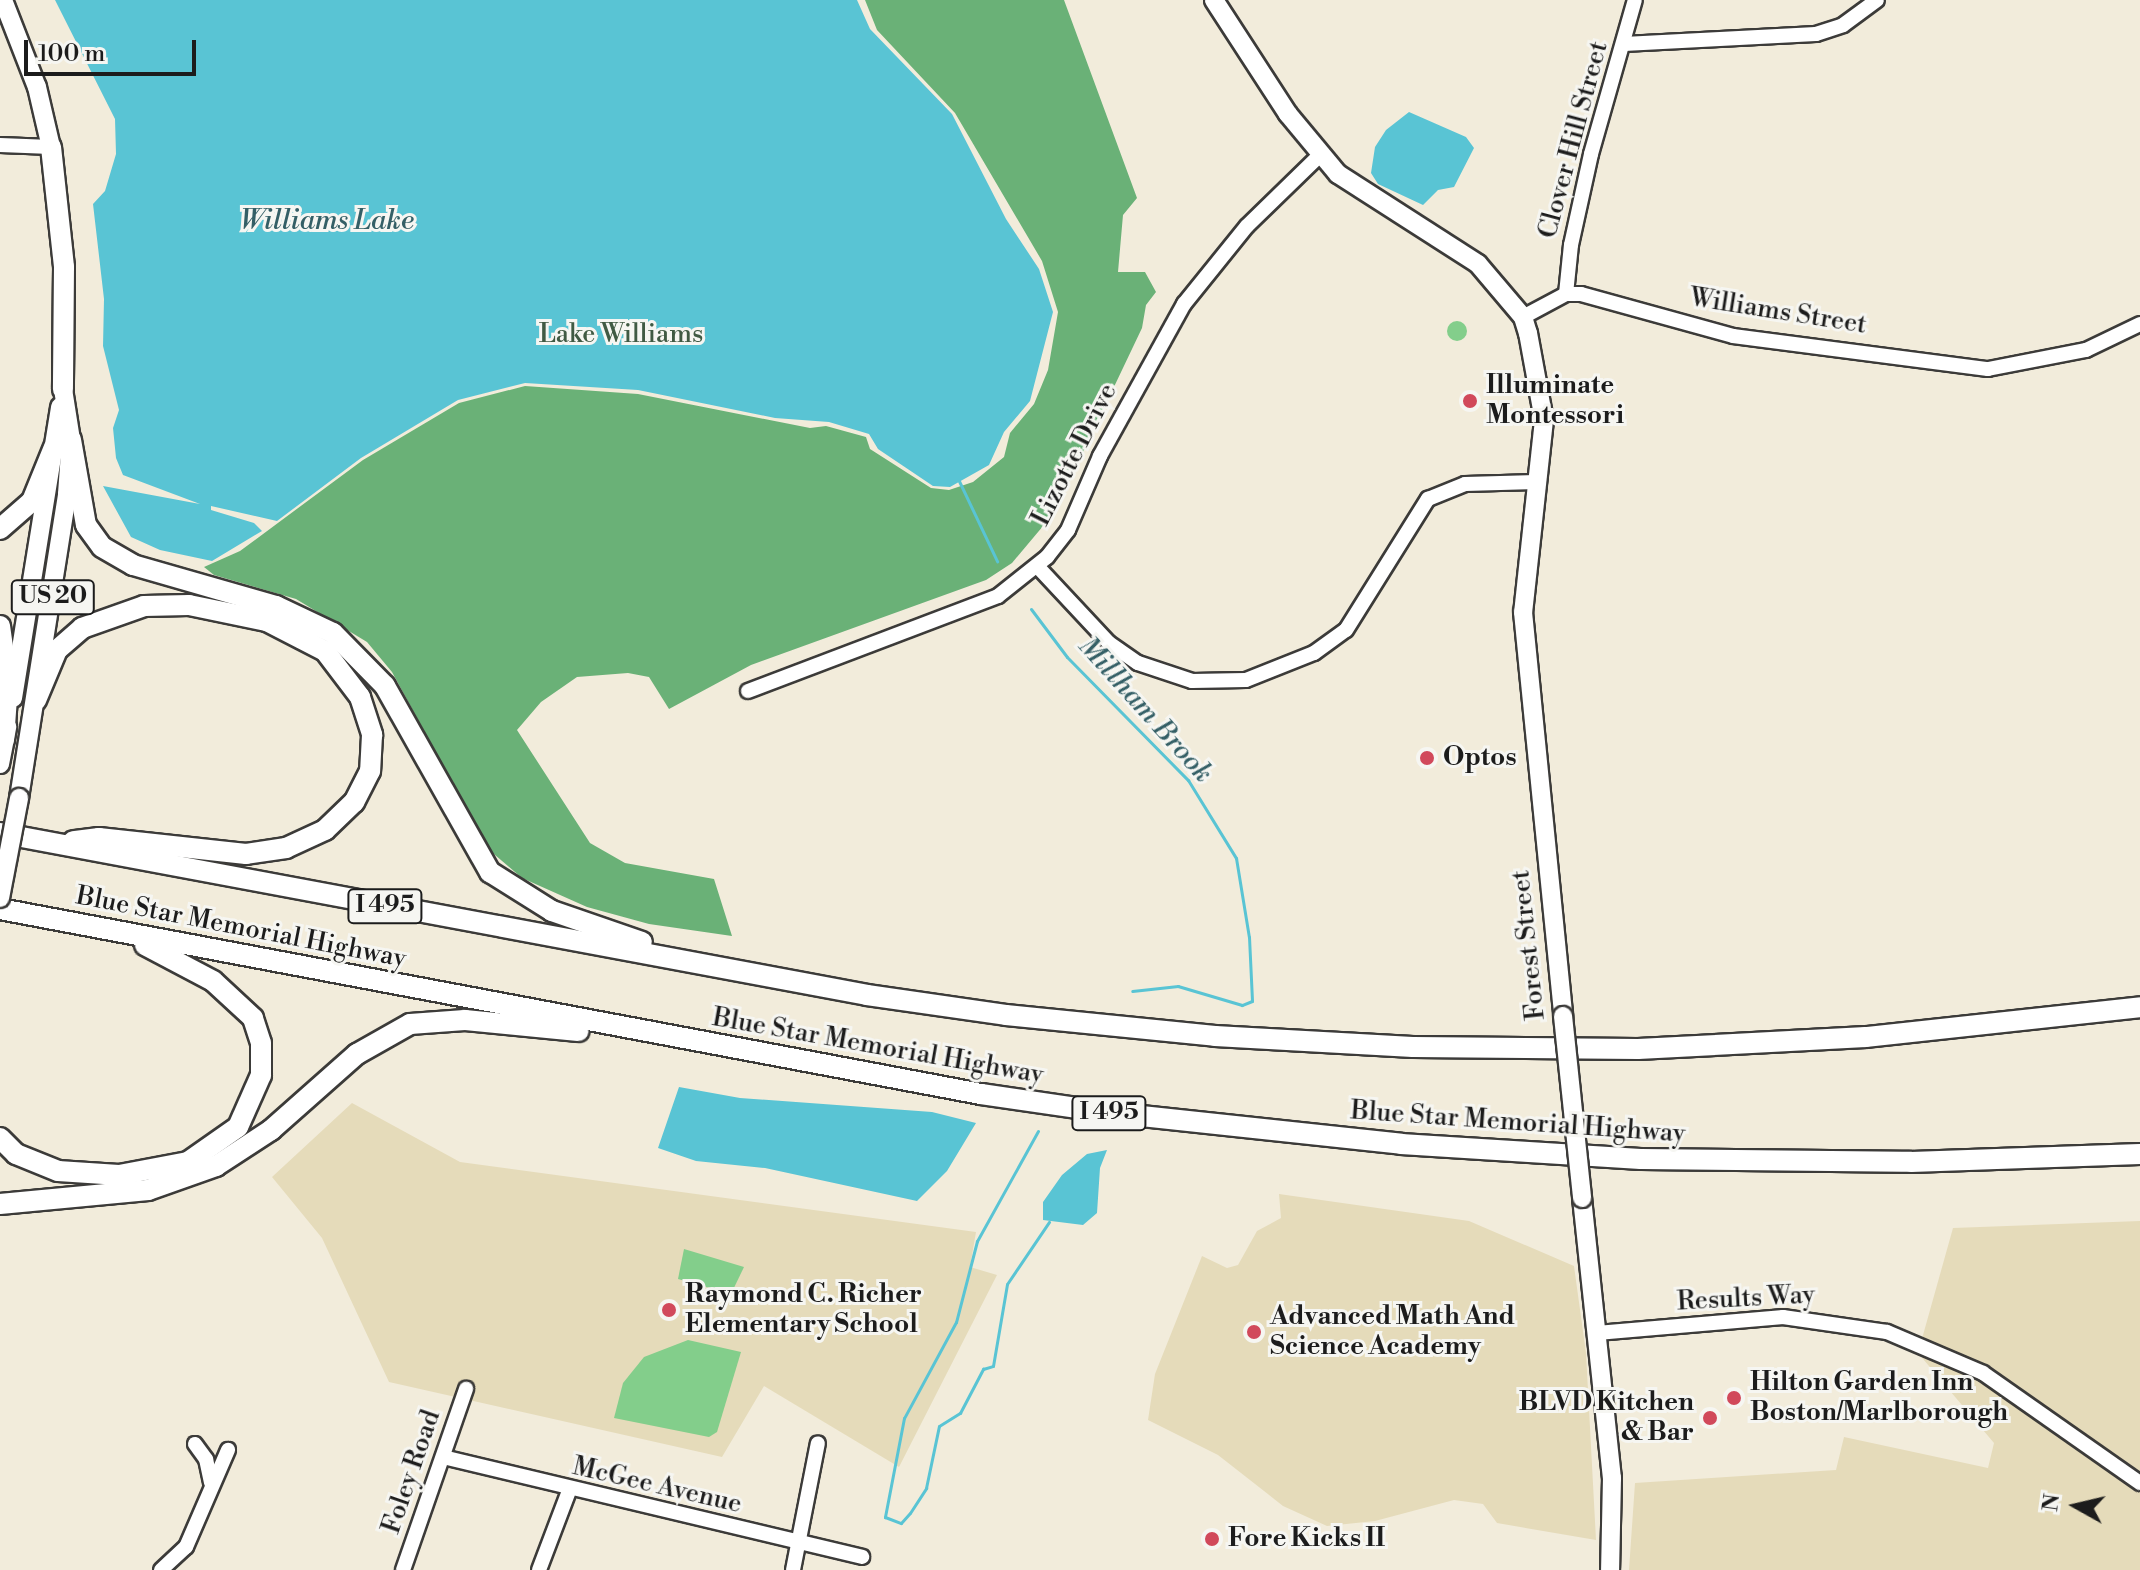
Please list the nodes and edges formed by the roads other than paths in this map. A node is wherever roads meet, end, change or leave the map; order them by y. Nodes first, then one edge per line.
1 (3, 0) edge
2 (1214, 0) edge
3 (1635, 0) edge
4 (1877, 0) edge
5 (1624, 44) junction
6 (0, 145) edge
7 (51, 147) junction
8 (1320, 155) junction
9 (1566, 294) junction
10 (1523, 317) junction
11 (2140, 324) edge
12 (63, 389) joint
13 (62, 444) junction
14 (1536, 482) junction
15 (0, 529) edge
16 (1037, 566) junction
17 (0, 626) edge
18 (748, 691) dead end
19 (36, 700) junction
20 (4, 740) junction
21 (0, 764) edge
22 (0, 833) edge
23 (47, 843) junction
24 (0, 898) edge
25 (0, 909) edge
26 (93, 926) junction
27 (722, 968) junction
28 (2140, 1007) edge
29 (779, 1056) junction
30 (0, 1138) edge
31 (2140, 1154) edge
32 (0, 1204) edge
33 (1597, 1333) junction
34 (466, 1389) dead end
35 (818, 1443) dead end
36 (195, 1444) dead end
37 (228, 1450) dead end
38 (443, 1457) junction
39 (211, 1482) junction
40 (2140, 1483) edge
41 (569, 1491) junction
42 (796, 1542) junction
43 (862, 1557) dead end
44 (161, 1570) edge
45 (403, 1570) edge
46 (539, 1570) edge
47 (793, 1570) edge
48 (1610, 1570) edge

1 - 7 main road, US 20
2 - 8 main road
3 - 5 street, Clover Hill Street
4 - 5 street
5 - 9 street, Clover Hill Street
6 - 7 street
7 - 12 highway, US 20
8 - 10 main road
8 - 16 street, Lizotte Drive
9 - 10 street
9 - 11 street, Williams Street
10 - 14 main road, Forest Street
12 - 13 main road, US 20
13 - 15 highway
13 - 19 main road, US 20
13 - 20 main road, US 20
13 - 27 highway
14 - 16 street
14 - 33 main road, Forest Street, bridge
16 - 18 street, Lizotte Drive
17 - 20 highway
19 - 23 highway
19 - 24 main road, US 20, bridge
20 - 21 main road, US 20
22 - 23 highway, Blue Star Memorial Highway / I 495
23 - 27 highway, Blue Star Memorial Highway / I 495
25 - 26 highway, Blue Star Memorial Highway / I 495
26 - 29 highway, Blue Star Memorial Highway / I 495
26 - 30 highway
27 - 28 highway, Blue Star Memorial Highway / I 495
29 - 31 highway, Blue Star Memorial Highway / I 495
29 - 32 highway
33 - 40 street, Results Way
33 - 48 main road, Forest Street
34 - 38 street, Foley Road
35 - 42 street
36 - 39 street
37 - 39 street
38 - 41 street, McGee Avenue
38 - 45 street, Foley Road
39 - 44 street
41 - 42 street, McGee Avenue
41 - 46 street
42 - 43 street, McGee Avenue
42 - 47 street

